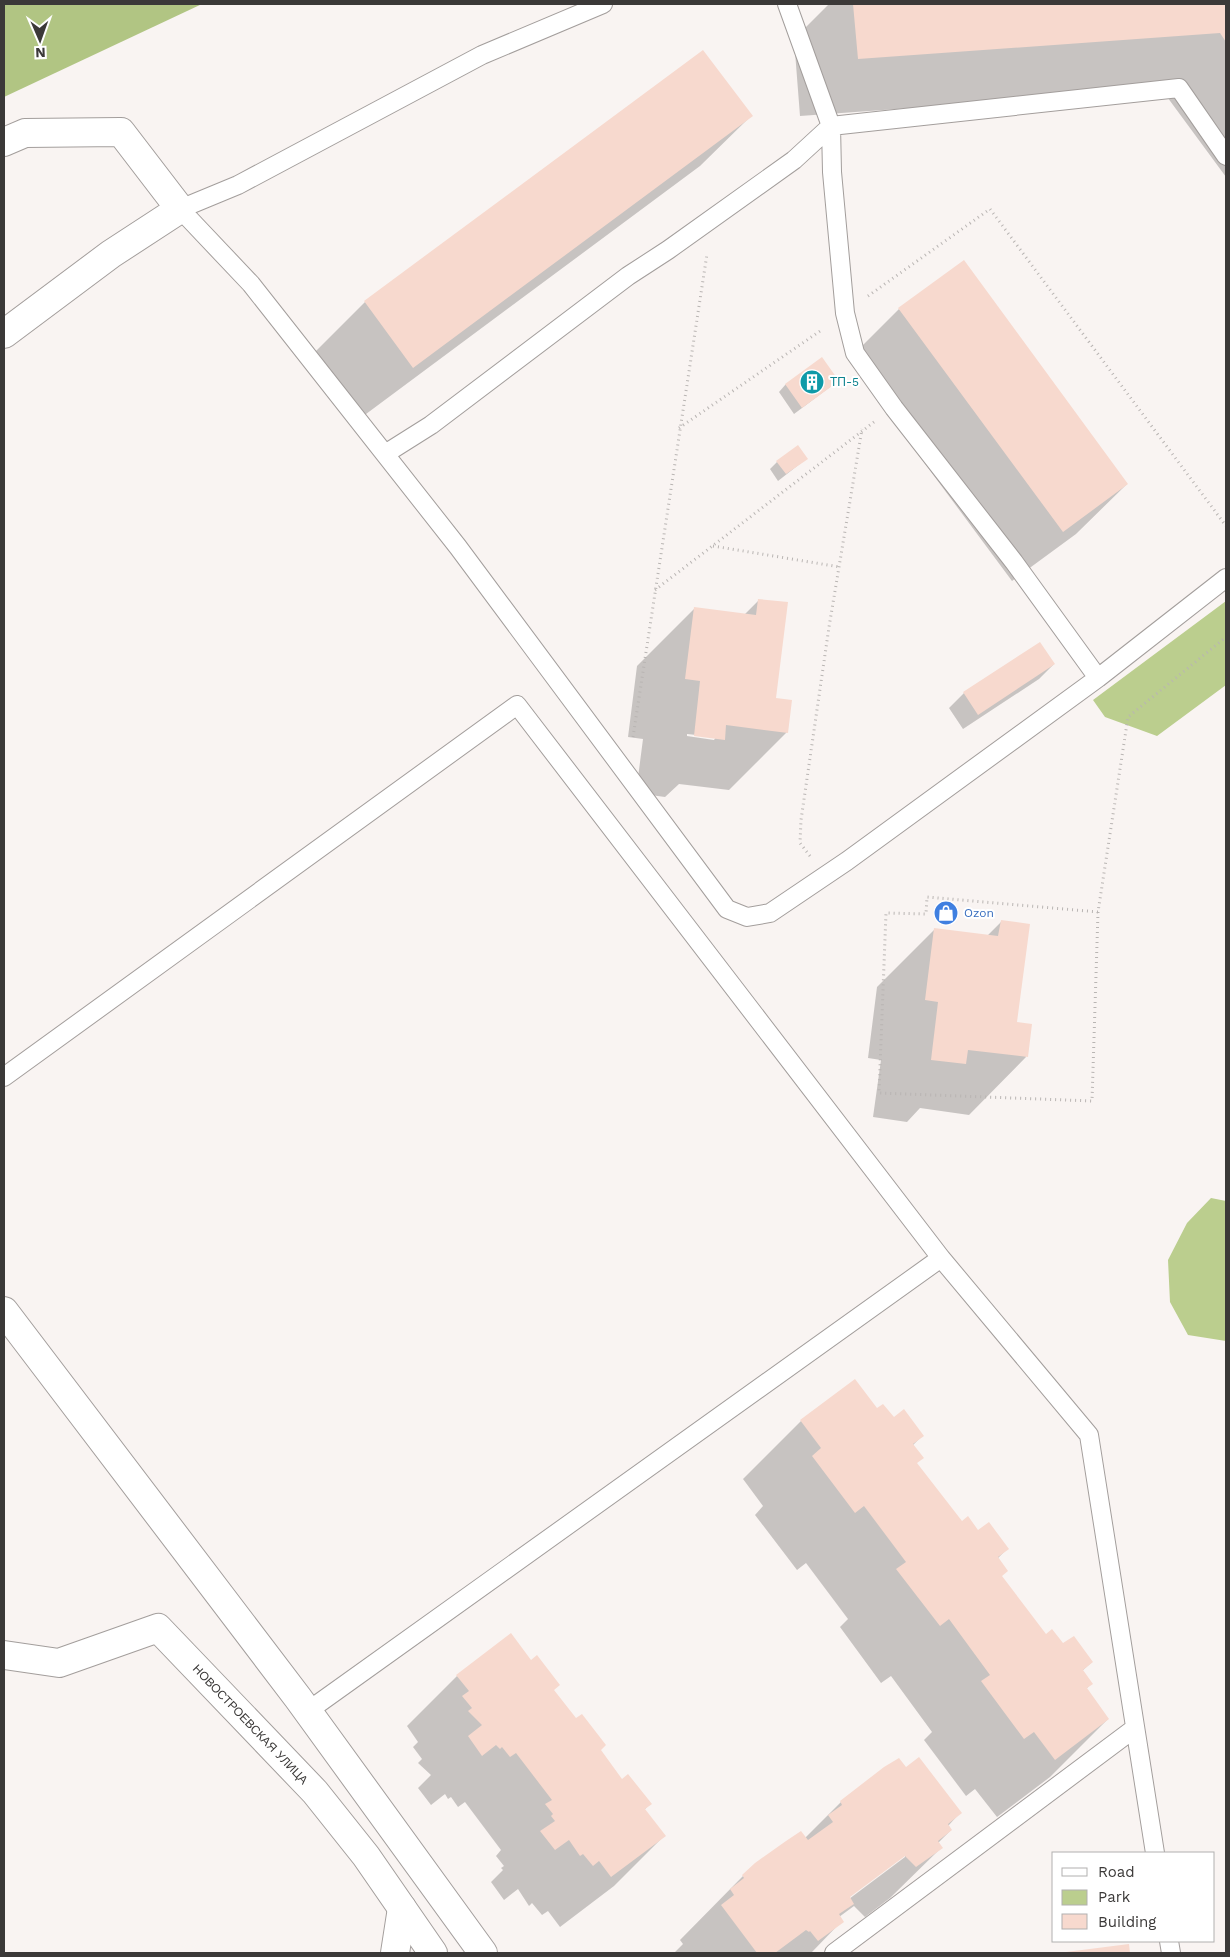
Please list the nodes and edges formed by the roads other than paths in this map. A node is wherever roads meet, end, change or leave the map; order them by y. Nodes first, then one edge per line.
1 (602, 4) edge
2 (787, 4) edge
3 (831, 126) junction
4 (4, 142) edge
5 (1226, 156) edge
6 (180, 210) junction
7 (4, 334) edge
8 (385, 454) junction
9 (1226, 578) edge
10 (1098, 678) junction
11 (4, 1077) edge
12 (940, 1258) junction
13 (4, 1311) edge
14 (4, 1655) edge
15 (308, 1711) junction
16 (1136, 1728) junction
17 (1155, 1852) edge
18 (402, 1908) junction
19 (395, 1953) edge
20 (433, 1953) edge
21 (483, 1953) edge
22 (834, 1953) edge

1 - 6 lane
2 - 3 lane
3 - 5 lane
3 - 8 lane
3 - 10 lane
4 - 6 street
6 - 7 street
6 - 8 lane
8 - 10 lane
9 - 10 lane
11 - 12 lane
12 - 15 lane
12 - 16 lane
13 - 15 street
14 - 18 street, НОВОСТРОЕВСКАЯ УЛИЦА
15 - 21 street
16 - 17 lane
16 - 22 lane
18 - 19 street
18 - 20 street, НОВОСТРОЕВСКАЯ УЛИЦА

